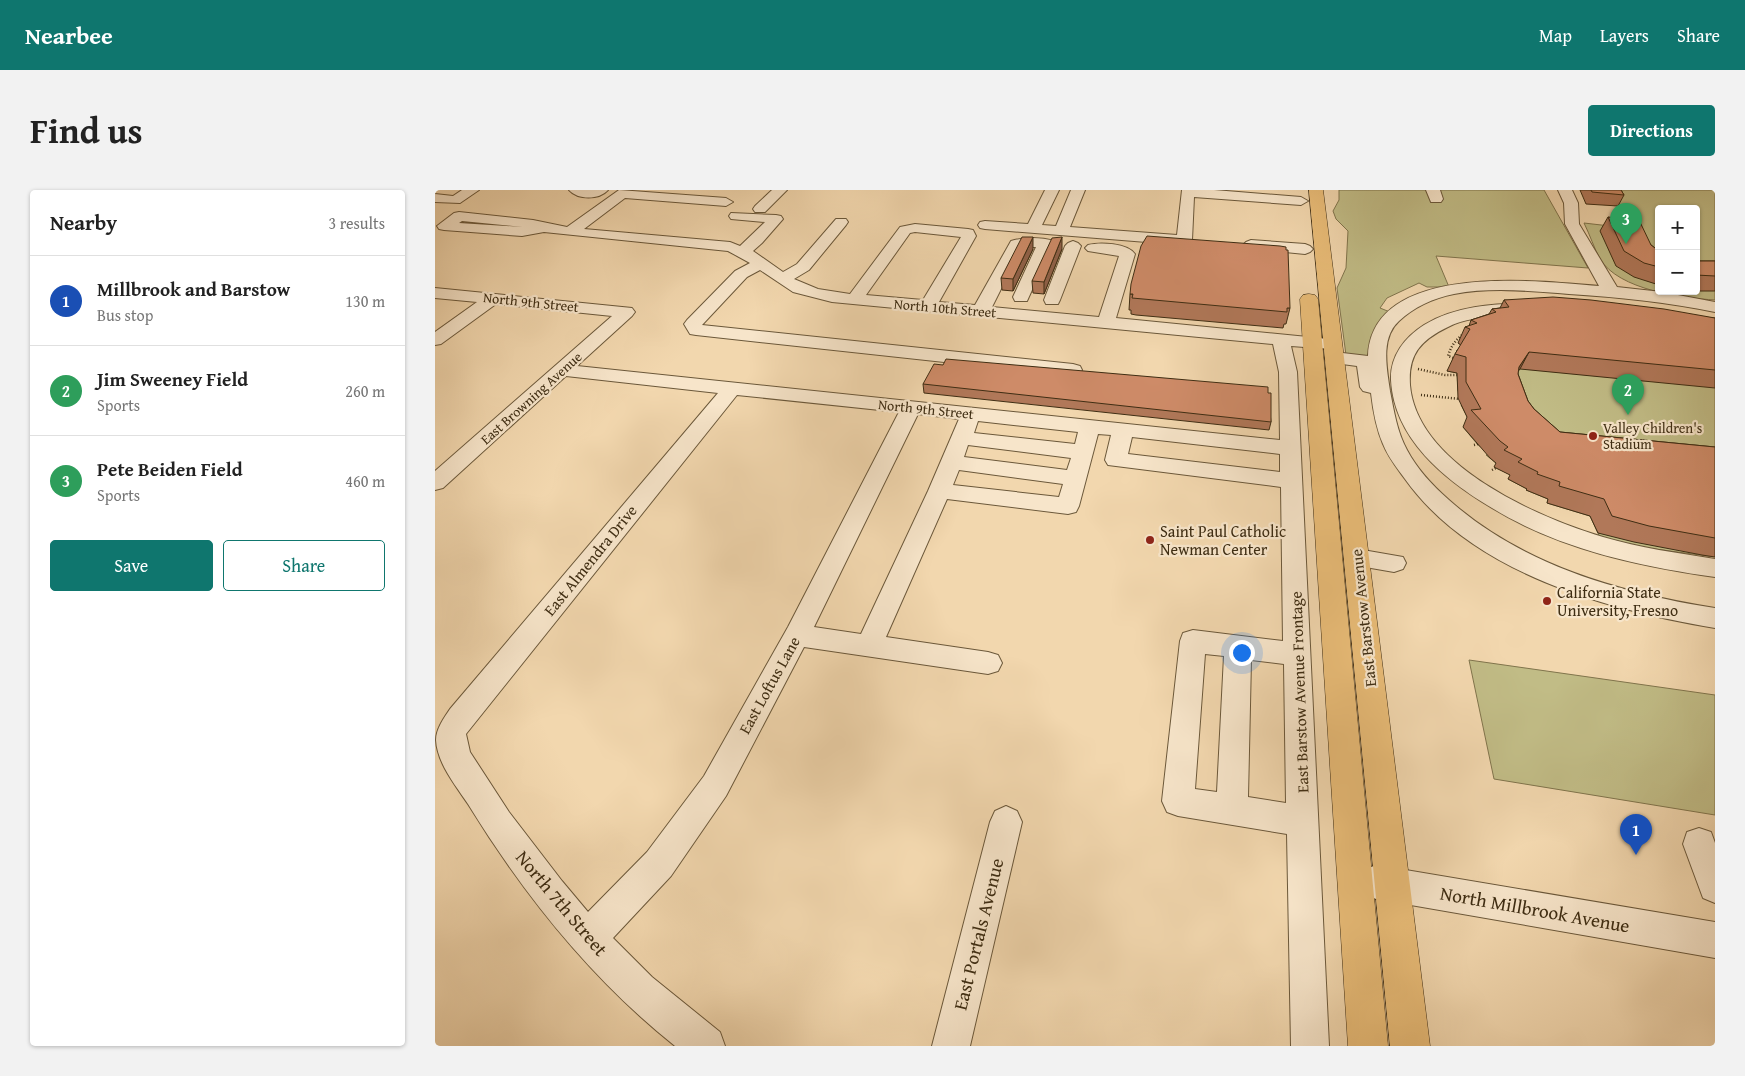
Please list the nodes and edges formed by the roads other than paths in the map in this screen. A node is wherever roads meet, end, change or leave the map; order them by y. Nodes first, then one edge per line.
1 (471, 190) edge
2 (576, 190) edge
3 (601, 190) edge
4 (781, 190) edge
5 (1051, 190) edge
6 (1079, 190) edge
7 (1258, 190) edge
8 (1565, 190) edge
9 (625, 192) edge
10 (1304, 194) edge
11 (435, 198) edge
12 (726, 202) dead end
13 (760, 209) dead end
14 (736, 216) dead end
15 (841, 222) dead end
16 (985, 225) dead end
17 (545, 228) junction
18 (1033, 228) junction
19 (1061, 231) junction
20 (570, 232) junction
21 (1184, 240) junction
22 (1203, 241) edge
23 (1045, 244) junction
24 (1240, 244) edge
25 (1073, 246) junction
26 (743, 251) junction
27 (1306, 255) joint
28 (762, 263) junction
29 (784, 279) junction
30 (1307, 279) dead end
31 (1611, 292) junction
32 (435, 293) edge
33 (990, 294) junction
34 (1021, 297) junction
35 (492, 299) junction
36 (855, 300) junction
37 (1053, 300) junction
38 (1071, 302) dead end
39 (928, 306) junction
40 (1715, 307) edge
41 (1543, 308) edge
42 (981, 311) junction
43 (626, 312) joint
44 (1106, 323) junction
45 (1282, 339) junction
46 (435, 340) edge
47 (1326, 348) junction
48 (562, 370) junction
49 (1089, 372) edge
50 (732, 388) junction
51 (1391, 392) junction
52 (911, 408) junction
53 (971, 414) junction
54 (1090, 426) junction
55 (1123, 430) junction
56 (961, 438) junction
57 (1291, 448) junction
58 (1083, 452) junction
59 (951, 462) junction
60 (1075, 478) junction
61 (1292, 481) junction
62 (435, 483) edge
63 (939, 491) junction
64 (1357, 558) junction
65 (1394, 563) dead end
66 (1715, 568) edge
67 (1715, 618) edge
68 (797, 635) junction
69 (869, 646) junction
70 (1238, 647) junction
71 (1297, 654) junction
72 (988, 664) dead end
73 (451, 734) joint
74 (1232, 810) junction
75 (1303, 821) junction
76 (1006, 822) dead end
77 (1699, 844) dead end
78 (1355, 878) junction
79 (1393, 885) junction
80 (1715, 886) edge
81 (589, 937) junction
82 (1715, 940) edge
83 (706, 1046) edge
84 (951, 1046) edge
85 (1310, 1046) edge
86 (1368, 1046) edge
87 (1411, 1046) edge

1 - 11 street
2 - 3 street
4 - 13 street
5 - 18 street
6 - 19 street
7 - 10 street
8 - 31 street
9 - 12 street
9 - 20 street
10 - 21 street
10 - 27 main road
10 - 47 main road, East Barstow Avenue
14 - 26 street
15 - 29 street
16 - 18 street
17 - 17 street
17 - 20 street, North 10th Street
18 - 19 street
19 - 21 street
20 - 26 street, North 10th Street
21 - 22 street
23 - 25 street
23 - 33 street
23 - 34 street
24 - 27 street
25 - 37 street
25 - 44 street
26 - 28 street, North 10th Street
28 - 29 street, North 10th Street
28 - 49 street
29 - 36 street, North 10th Street
30 - 47 main road, East Barstow Avenue
31 - 40 street
31 - 51 street
32 - 35 street, North 9th Street
33 - 34 street
33 - 42 street
34 - 37 street
35 - 43 street, North 9th Street
35 - 46 street
36 - 39 street, North 10th Street
36 - 39 street
37 - 38 street
39 - 42 street, North 10th Street
41 - 51 street
42 - 44 street, North 10th Street
43 - 48 street, East Browning Avenue
44 - 45 street, North 10th Street
45 - 47 street, North 10th Street
45 - 57 street, East Barstow Avenue Frontage
47 - 51 street, North 10th Street
47 - 64 main road, East Barstow Avenue
47 - 78 main road, East Barstow Avenue
48 - 50 street, North 9th Street
48 - 62 street, East Browning Avenue
50 - 52 street, North 9th Street
50 - 73 street, East Almendra Drive
51 - 66 street
51 - 67 street
52 - 53 street, North 9th Street
52 - 68 street, East Loftus Lane
53 - 54 street, North 9th Street
53 - 56 street
54 - 55 street, North 9th Street
54 - 58 street
55 - 57 street, North 9th Street
55 - 61 street
56 - 58 street
56 - 59 street
57 - 61 street, East Barstow Avenue Frontage
58 - 60 street
59 - 60 street
59 - 63 street
60 - 63 street
61 - 71 street, East Barstow Avenue Frontage
63 - 69 street
64 - 65 street
64 - 79 main road, East Barstow Avenue
68 - 69 street
68 - 81 street, East Loftus Lane
69 - 72 street
70 - 71 street
70 - 74 street
70 - 74 street
71 - 75 street, East Barstow Avenue Frontage
73 - 81 street, North 7th Street
74 - 75 street
75 - 85 street, East Barstow Avenue Frontage
76 - 84 street, East Portals Avenue
77 - 80 street
78 - 79 street, North Millbrook Avenue
78 - 86 main road, East Barstow Avenue
79 - 82 street, North Millbrook Avenue
79 - 87 main road, East Barstow Avenue
81 - 83 street, North 7th Street

